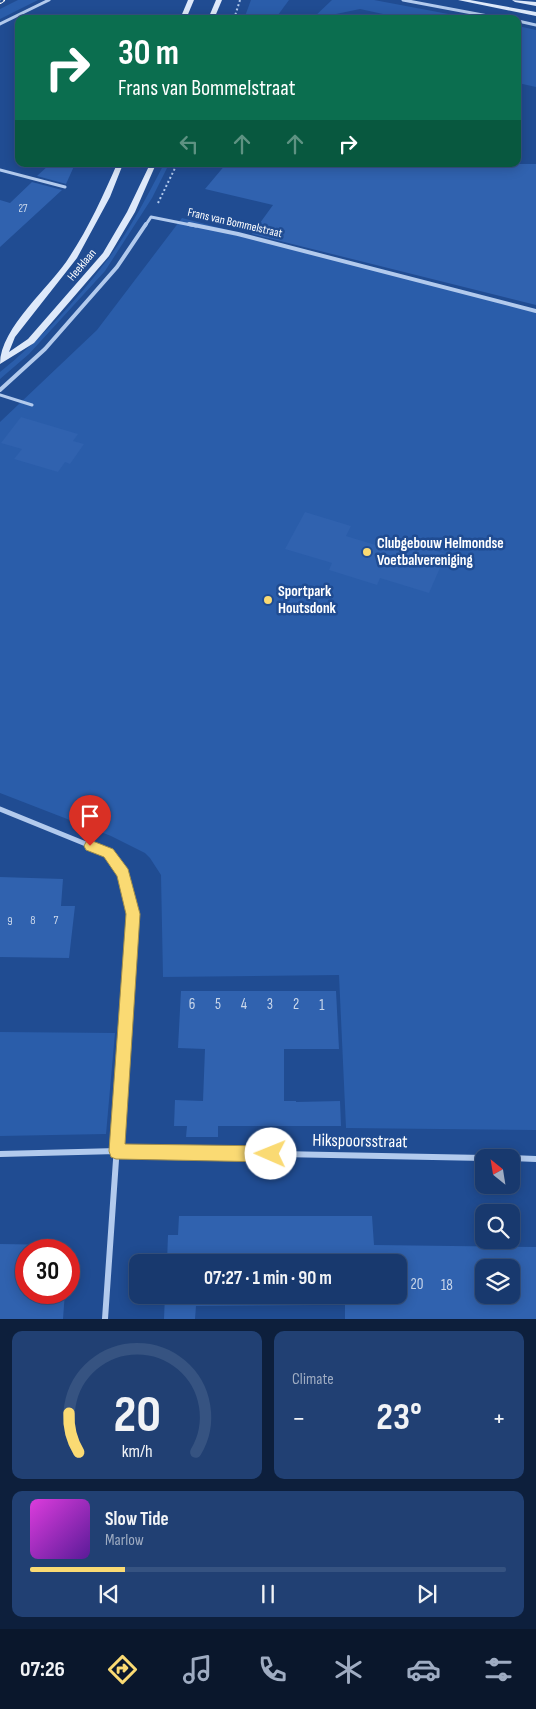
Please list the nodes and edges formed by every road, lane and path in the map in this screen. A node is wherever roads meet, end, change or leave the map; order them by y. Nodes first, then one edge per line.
1 (49, 0) edge
2 (191, 0) edge
3 (219, 0) edge
4 (240, 0) edge
5 (403, 0) edge
6 (461, 0) edge
7 (515, 0) edge
8 (536, 4) edge
9 (536, 14) edge
10 (18, 15) edge
11 (184, 15) edge
12 (213, 15) edge
13 (235, 15) edge
14 (483, 15) edge
15 (15, 17) edge
16 (521, 22) edge
17 (0, 24) edge
18 (536, 25) edge
19 (119, 167) edge
20 (152, 167) edge
21 (176, 167) edge
22 (0, 170) edge
23 (65, 187) dead end
24 (151, 216) junction
25 (536, 311) edge
26 (1, 360) edge
27 (0, 390) edge
28 (0, 395) edge
29 (32, 405) dead end
30 (0, 809) edge
31 (116, 1151) junction
32 (0, 1154) edge
33 (475, 1158) edge
34 (520, 1158) edge
35 (536, 1158) edge
36 (105, 1319) edge

1 - 10 street
2 - 11 main road
3 - 12 main road
4 - 13 path
5 - 14 street
6 - 9 main road
7 - 8 main road
15 - 17 street
16 - 18 street
19 - 26 main road, Heeklaan
20 - 26 main road, Heeklaan
21 - 24 path
22 - 23 street
24 - 25 street, Frans van Bommelstraat
24 - 27 street
28 - 29 lane
30 - 31 street
31 - 32 street, Hikspoorsstraat
31 - 33 street, Hikspoorsstraat
31 - 36 street
34 - 35 street

